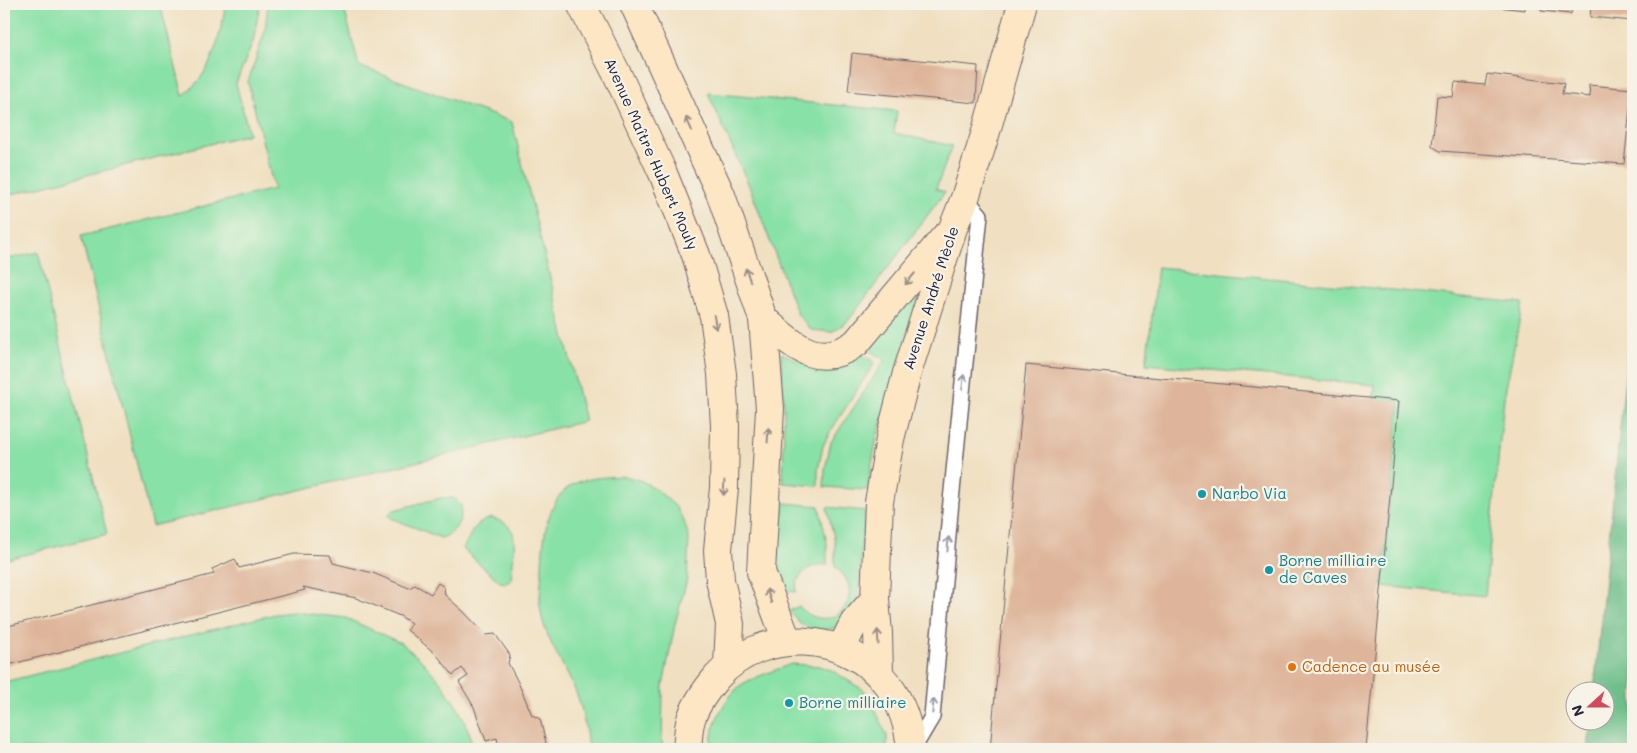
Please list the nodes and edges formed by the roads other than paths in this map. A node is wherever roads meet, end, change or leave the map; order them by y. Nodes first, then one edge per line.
1 (581, 4) edge
2 (634, 4) edge
3 (1022, 4) edge
4 (973, 206) junction
5 (953, 228) junction
6 (763, 319) junction
7 (875, 599) junction
8 (787, 641) junction
9 (841, 649) junction
10 (728, 666) junction
11 (879, 675) junction
12 (687, 749) edge
13 (912, 749) edge

1 -> 10 main road, Avenue Maître Hubert Mouly
6 -> 2 main road
3 - 4 main road, Avenue André Mècle
4 - 5 main road, Avenue André Mècle
13 -> 4 lane
5 -> 6 main road
5 - 7 main road, Avenue André Mècle
8 -> 6 main road
7 - 9 main road
11 -> 7 main road, Avenue André Mècle
8 - 9 main road
8 - 10 main road
9 - 11 main road
10 - 12 main road
11 - 13 main road

